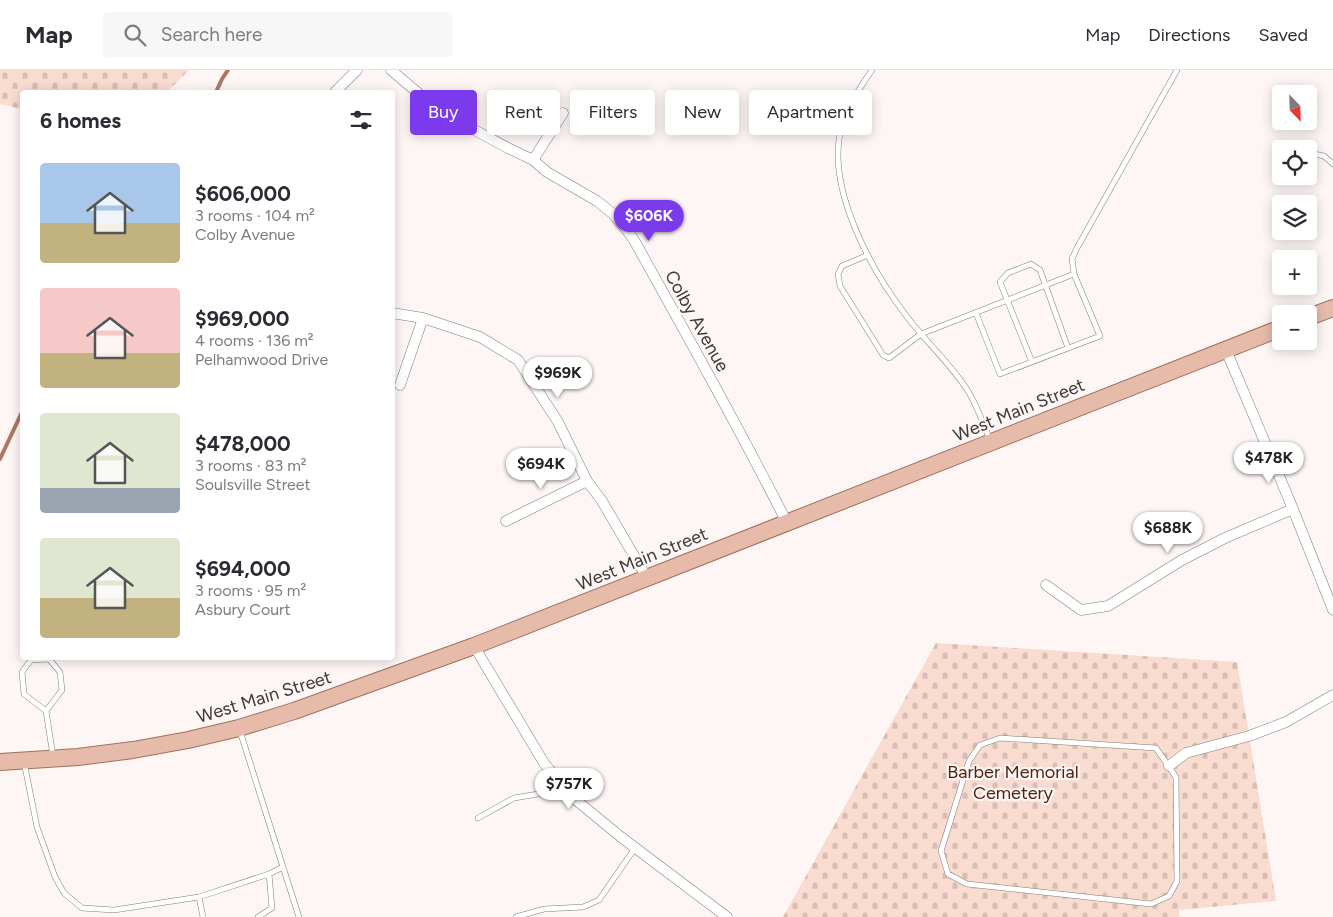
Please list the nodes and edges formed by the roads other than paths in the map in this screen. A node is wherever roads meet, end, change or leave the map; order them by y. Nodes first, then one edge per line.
1 (357, 70) edge
2 (391, 70) edge
3 (872, 70) edge
4 (1177, 70) edge
5 (337, 90) edge
6 (563, 113) dead end
7 (1317, 155) edge
8 (532, 160) junction
9 (1333, 164) edge
10 (868, 255) junction
11 (1074, 274) junction
12 (1046, 285) junction
13 (1007, 300) junction
14 (1333, 308) edge
15 (395, 313) edge
16 (976, 313) junction
17 (1317, 314) edge
18 (423, 318) junction
19 (1272, 332) edge
20 (922, 334) junction
21 (1068, 348) junction
22 (1226, 350) junction
23 (1032, 362) junction
24 (400, 385) dead end
25 (991, 442) junction
26 (587, 481) junction
27 (1293, 509) junction
28 (506, 521) dead end
29 (787, 523) junction
30 (647, 578) junction
31 (1046, 586) dead end
32 (1333, 610) edge
33 (474, 646) junction
34 (31, 660) edge
35 (50, 660) edge
36 (1333, 695) edge
37 (46, 711) junction
38 (239, 728) junction
39 (53, 759) junction
40 (23, 761) junction
41 (0, 762) edge
42 (1169, 766) junction
43 (563, 786) junction
44 (478, 818) dead end
45 (635, 848) junction
46 (283, 868) junction
47 (269, 874) junction
48 (199, 897) junction
49 (203, 917) edge
50 (258, 917) edge
51 (299, 917) edge
52 (516, 917) edge
53 (727, 917) edge

1 - 5 street
2 - 8 street, Colby Avenue
3 - 10 lane
4 - 11 lane
6 - 8 street
7 - 9 lane
8 - 29 street, Colby Avenue
10 - 20 lane
10 - 20 lane
11 - 12 lane
11 - 21 lane
12 - 13 lane
12 - 13 lane
12 - 21 lane
13 - 16 lane
13 - 23 lane
14 - 17 main road
15 - 18 street
16 - 20 lane
16 - 23 lane
18 - 24 street
18 - 26 street
19 - 22 main road, West Main Street
20 - 25 lane
21 - 23 lane
22 - 25 main road, West Main Street
22 - 27 street
25 - 29 main road, West Main Street
26 - 28 street
26 - 30 street
27 - 31 street
27 - 32 street
29 - 30 main road, West Main Street
30 - 33 main road, West Main Street
33 - 38 main road, West Main Street
33 - 43 street
34 - 37 lane
35 - 37 lane
36 - 42 street
37 - 39 lane
38 - 39 main road, West Main Street
38 - 46 lane
39 - 40 main road, West Main Street
40 - 41 main road, West Main Street
40 - 48 lane
42 - 42 lane
43 - 44 lane
43 - 45 street
45 - 52 lane
45 - 53 street
46 - 47 lane
46 - 51 lane
47 - 48 lane
47 - 50 lane
48 - 49 lane

